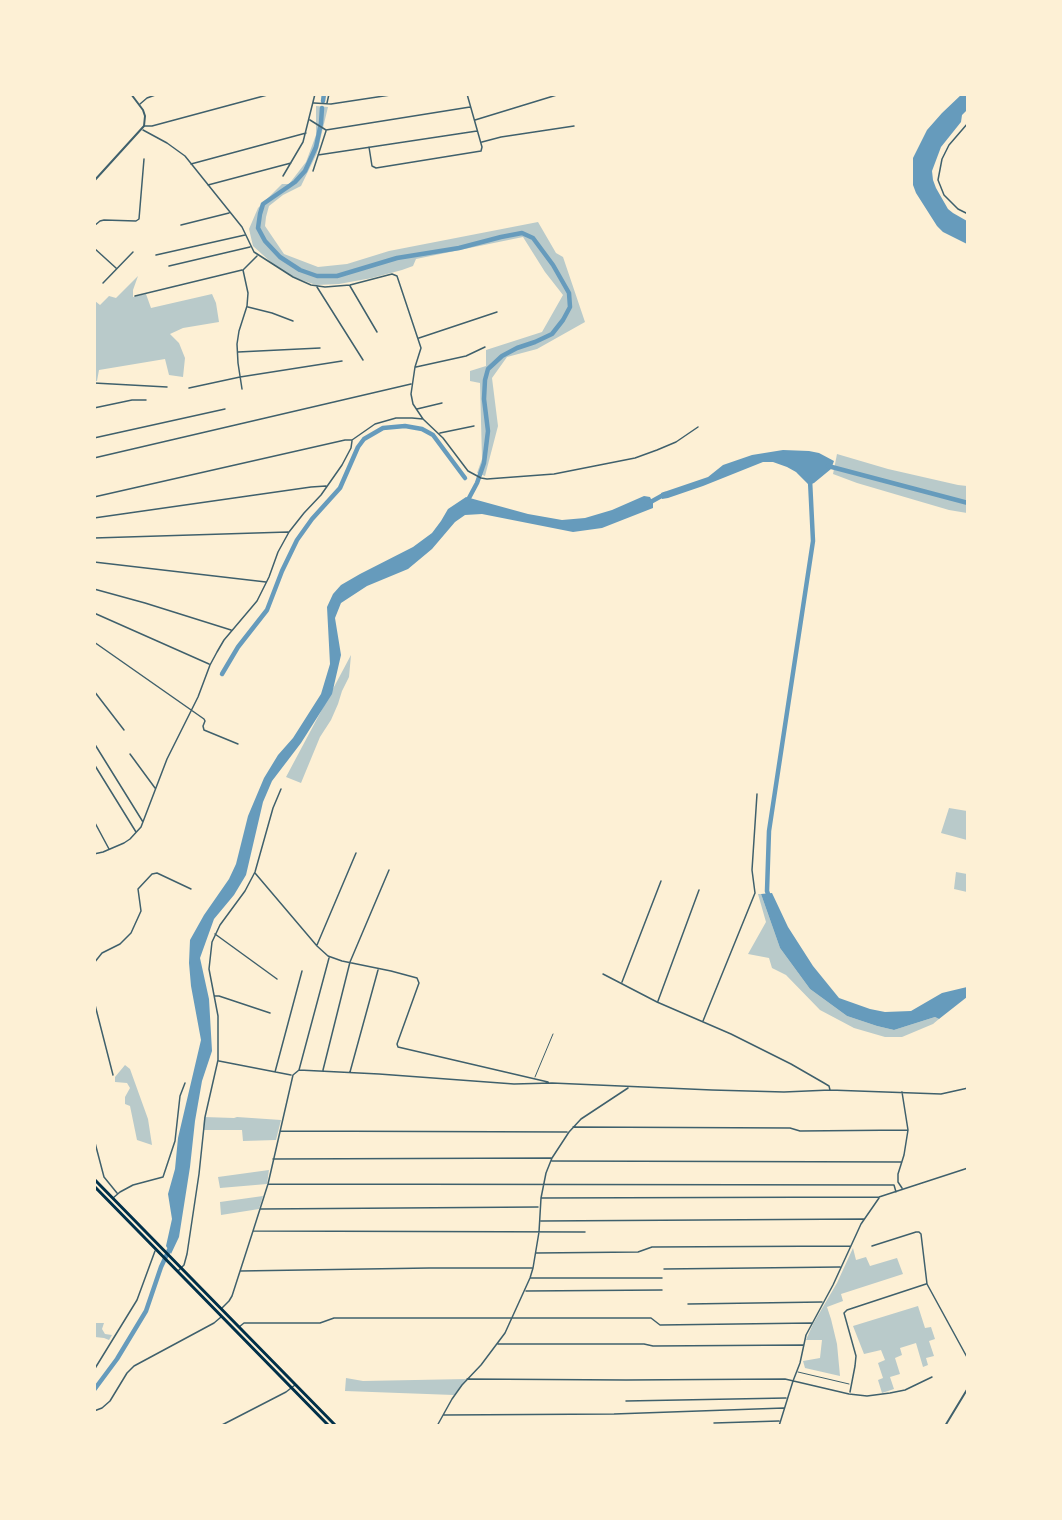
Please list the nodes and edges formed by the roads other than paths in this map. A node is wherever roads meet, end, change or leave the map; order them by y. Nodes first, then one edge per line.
1 (131, 94) edge
2 (158, 94) edge
3 (271, 94) edge
4 (315, 94) edge
5 (329, 94) edge
6 (397, 94) edge
7 (467, 94) edge
8 (560, 94) edge
9 (314, 102) junction
10 (139, 104) junction
11 (327, 104) junction
12 (471, 107) junction
13 (309, 119) junction
14 (474, 121) junction
15 (968, 123) edge
16 (144, 126) junction
17 (574, 126) dead end
18 (142, 130) junction
19 (326, 130) junction
20 (477, 131) junction
21 (306, 133) junction
22 (481, 142) junction
23 (369, 147) junction
24 (318, 155) junction
25 (144, 159) dead end
26 (292, 163) junction
27 (191, 164) junction
28 (313, 171) dead end
29 (283, 176) dead end
30 (94, 181) edge
31 (208, 185) junction
32 (230, 213) junction
33 (968, 213) edge
34 (181, 225) dead end
35 (94, 226) edge
36 (246, 235) junction
37 (251, 247) junction
38 (94, 248) edge
39 (133, 252) dead end
40 (156, 255) dead end
41 (258, 255) junction
42 (169, 266) dead end
43 (117, 268) junction
44 (243, 270) junction
45 (103, 283) dead end
46 (350, 285) junction
47 (317, 286) junction
48 (135, 296) dead end
49 (247, 306) junction
50 (497, 312) dead end
51 (293, 321) dead end
52 (377, 332) dead end
53 (418, 338) junction
54 (485, 347) dead end
55 (320, 348) dead end
56 (237, 352) junction
57 (363, 360) dead end
58 (342, 361) dead end
59 (415, 367) junction
60 (240, 376) junction
61 (94, 382) edge
62 (412, 383) junction
63 (167, 387) dead end
64 (189, 388) dead end
65 (243, 389) dead end
66 (146, 400) dead end
67 (441, 403) dead end
68 (94, 408) edge
69 (225, 408) dead end
70 (416, 409) junction
71 (423, 419) junction
72 (474, 426) dead end
73 (698, 427) dead end
74 (439, 433) junction
75 (94, 438) edge
76 (352, 440) junction
77 (94, 458) edge
78 (327, 487) junction
79 (94, 497) edge
80 (94, 518) edge
81 (289, 532) junction
82 (94, 538) edge
83 (94, 562) edge
84 (267, 582) junction
85 (94, 589) edge
86 (94, 614) edge
87 (232, 630) junction
88 (94, 642) edge
89 (210, 665) junction
90 (94, 690) edge
91 (192, 710) junction
92 (124, 730) dead end
93 (94, 743) edge
94 (238, 744) dead end
95 (130, 754) dead end
96 (94, 764) edge
97 (155, 789) junction
98 (281, 789) dead end
99 (757, 794) dead end
100 (94, 821) edge
101 (144, 823) junction
102 (136, 832) junction
103 (109, 850) junction
104 (356, 853) dead end
105 (94, 854) edge
106 (389, 870) dead end
107 (255, 872) junction
108 (661, 880) dead end
109 (191, 889) dead end
110 (699, 890) dead end
111 (215, 934) junction
112 (317, 946) junction
113 (329, 956) junction
114 (350, 962) junction
115 (94, 963) edge
116 (379, 968) junction
117 (302, 971) dead end
118 (603, 974) dead end
119 (277, 979) dead end
120 (621, 983) junction
121 (215, 996) junction
122 (94, 1001) edge
123 (657, 1002) junction
124 (270, 1013) dead end
125 (703, 1022) junction
126 (553, 1034) dead end
127 (218, 1060) junction
128 (299, 1070) junction
129 (323, 1071) junction
130 (275, 1072) junction
131 (350, 1073) junction
132 (113, 1075) dead end
133 (293, 1075) junction
134 (535, 1079) junction
135 (185, 1083) dead end
136 (552, 1083) junction
137 (629, 1088) junction
138 (968, 1088) edge
139 (830, 1090) junction
140 (902, 1092) junction
141 (573, 1127) junction
142 (908, 1130) junction
143 (280, 1131) junction
144 (569, 1132) junction
145 (94, 1139) edge
146 (273, 1159) junction
147 (551, 1159) junction
148 (902, 1162) junction
149 (968, 1167) edge
150 (94, 1179) edge
151 (268, 1184) junction
152 (543, 1184) junction
153 (899, 1184) junction
154 (894, 1185) junction
155 (94, 1186) edge
156 (902, 1189) junction
157 (896, 1192) junction
158 (117, 1193) junction
159 (879, 1197) junction
160 (113, 1198) junction
161 (541, 1198) junction
162 (540, 1207) junction
163 (260, 1209) junction
164 (864, 1219) junction
165 (540, 1221) junction
166 (254, 1231) junction
167 (539, 1232) junction
168 (585, 1232) dead end
169 (851, 1246) junction
170 (872, 1246) dead end
171 (156, 1249) junction
172 (163, 1253) junction
173 (536, 1253) junction
174 (841, 1267) junction
175 (533, 1268) junction
176 (664, 1269) dead end
177 (179, 1270) junction
178 (240, 1271) junction
179 (530, 1278) junction
180 (662, 1278) dead end
181 (927, 1284) junction
182 (662, 1290) dead end
183 (525, 1291) junction
184 (824, 1302) junction
185 (688, 1304) dead end
186 (221, 1309) junction
187 (222, 1316) junction
188 (513, 1317) junction
189 (812, 1323) junction
190 (239, 1327) junction
191 (497, 1344) junction
192 (803, 1344) junction
193 (968, 1359) edge
194 (94, 1370) edge
195 (797, 1371) junction
196 (932, 1377) dead end
197 (467, 1379) junction
198 (793, 1381) junction
199 (851, 1384) junction
200 (293, 1386) junction
201 (968, 1388) edge
202 (849, 1394) junction
203 (787, 1398) junction
204 (626, 1401) dead end
205 (784, 1408) junction
206 (94, 1411) edge
207 (443, 1414) junction
208 (780, 1421) junction
209 (714, 1423) dead end
210 (220, 1425) edge
211 (328, 1425) edge
212 (336, 1425) edge
213 (437, 1425) edge
214 (779, 1425) edge
215 (945, 1425) edge

1 - 10 street
2 - 10 street
3 - 16 street
4 - 9 street
5 - 11 street
6 - 11 street
7 - 12 street
8 - 14 street
9 - 11 street
9 - 13 street
10 - 16 street
12 - 14 street
12 - 19 street
13 - 19 street
13 - 21 street
14 - 20 street
15 - 33 street
16 - 18 street
17 - 22 street
18 - 27 street
18 - 30 street
19 - 24 street
20 - 22 street
20 - 23 street
21 - 26 street
21 - 27 street
22 - 23 street
23 - 24 street
24 - 28 street
25 - 35 street
26 - 29 street
26 - 31 street
27 - 31 street
31 - 32 street
32 - 34 street
32 - 36 street
36 - 37 street
36 - 40 street
37 - 41 street
37 - 42 street
38 - 43 street
39 - 43 street
41 - 44 street
41 - 47 street
43 - 45 street
44 - 48 street
44 - 49 street
46 - 47 street
46 - 52 street
46 - 53 street
47 - 57 street
49 - 51 street
49 - 56 street
50 - 53 street
53 - 59 street
54 - 59 street
55 - 56 street
56 - 60 street
58 - 60 street
59 - 62 street
60 - 64 street
60 - 65 street
61 - 63 street
62 - 70 street
62 - 77 street
66 - 68 street
67 - 70 street
69 - 75 street
70 - 71 street
71 - 74 street
71 - 76 street
72 - 74 street
73 - 74 street
76 - 78 street
76 - 79 street
78 - 80 street
78 - 81 street
81 - 82 street
81 - 84 street
83 - 84 street
84 - 87 street
85 - 87 street
86 - 89 street
87 - 89 street
88 - 91 street
89 - 91 street
90 - 92 street
91 - 94 street
91 - 97 street
93 - 101 street
95 - 97 street
96 - 102 street
97 - 101 street
98 - 107 street
99 - 125 street
100 - 103 street
101 - 102 street
102 - 103 street
103 - 105 street
104 - 112 street
106 - 114 street
107 - 111 street
107 - 112 street
108 - 120 street
109 - 115 street
110 - 123 street
111 - 119 street
111 - 121 street
112 - 113 street
113 - 114 street
113 - 128 street
114 - 116 street
114 - 129 street
116 - 131 street
116 - 134 street
117 - 130 street
118 - 120 street
120 - 123 street
121 - 124 street
121 - 127 street
122 - 132 street
123 - 125 street
125 - 139 street
126 - 134 lane
127 - 130 street
127 - 177 street
128 - 129 street
128 - 133 street
129 - 131 street
130 - 133 street
131 - 136 street
133 - 143 street
134 - 136 street
135 - 158 street
136 - 137 street
137 - 139 street
137 - 141 street
138 - 140 street
139 - 140 street
140 - 142 street
141 - 142 street
141 - 144 street
142 - 148 street
143 - 144 street
143 - 146 street
144 - 147 street
145 - 158 street
146 - 147 street
146 - 151 street
147 - 148 street
147 - 152 street
148 - 153 street
149 - 156 street
150 - 160 main road
151 - 152 street
151 - 163 street
152 - 154 street
152 - 161 street
153 - 154 street
153 - 156 street
154 - 157 street
155 - 171 main road
156 - 157 street
157 - 159 street
158 - 160 street
159 - 161 street
159 - 164 street
160 - 172 main road
161 - 162 street
162 - 163 street
162 - 165 street
163 - 166 street
164 - 165 street
164 - 169 street
165 - 167 street
166 - 167 street
166 - 178 street
167 - 168 street
167 - 173 street
169 - 173 street
169 - 174 street
170 - 181 street
171 - 172 main road
171 - 194 street
172 - 177 main road
173 - 175 street
174 - 176 street
174 - 184 street
175 - 178 street
175 - 179 street
177 - 186 main road
177 - 187 main road
178 - 186 street
179 - 180 street
179 - 183 street
181 - 193 street
181 - 199 street
182 - 183 street
183 - 188 street
184 - 185 street
184 - 189 street
186 - 190 main road
187 - 200 main road
187 - 206 street
188 - 189 street
188 - 190 street
188 - 191 street
189 - 192 street
190 - 200 main road
191 - 192 street
191 - 197 street
192 - 195 street
195 - 198 street
195 - 199 lane
196 - 202 street
197 - 198 street
197 - 207 street
198 - 202 street
198 - 203 street
199 - 202 street
200 - 210 street
200 - 211 main road
200 - 212 main road
201 - 215 street
203 - 204 street
203 - 205 street
205 - 207 street
205 - 208 street
207 - 213 street
208 - 209 street
208 - 214 street

